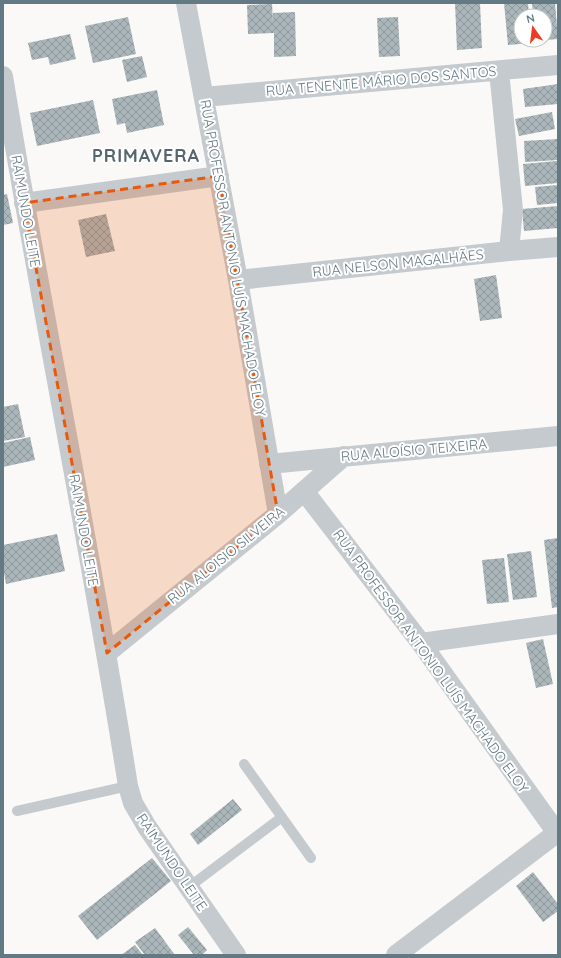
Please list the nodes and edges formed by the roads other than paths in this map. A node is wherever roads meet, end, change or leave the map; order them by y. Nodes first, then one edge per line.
1 (186, 3) edge
2 (558, 65) edge
3 (499, 71) junction
4 (3, 76) edge
5 (204, 97) junction
6 (219, 176) junction
7 (24, 203) junction
8 (558, 247) edge
9 (509, 251) junction
10 (238, 280) junction
11 (558, 436) edge
12 (344, 456) junction
13 (269, 464) junction
14 (304, 491) junction
15 (278, 514) junction
16 (558, 624) edge
17 (421, 643) junction
18 (107, 653) junction
19 (244, 764) dead end
20 (128, 786) junction
21 (17, 811) dead end
22 (282, 817) junction
23 (558, 832) edge
24 (311, 858) dead end
25 (189, 887) junction
26 (235, 955) edge
27 (396, 955) edge

1 - 5 street, RUA PROFESSOR ANTONIO LUÍS MACHADO ELOY
2 - 3 street, RUA TENENTE MÁRIO DOS SANTOS
3 - 5 street, RUA TENENTE MÁRIO DOS SANTOS
3 - 9 street
4 - 7 street, RAIMUNDO LEITE
5 - 6 street, RUA PROFESSOR ANTONIO LUÍS MACHADO ELOY
6 - 7 street
6 - 10 street, RUA PROFESSOR ANTONIO LUÍS MACHADO ELOY
7 - 18 street, RAIMUNDO LEITE
8 - 9 street, RUA NELSON MAGALHÃES
9 - 10 street, RUA NELSON MAGALHÃES
10 - 13 street, RUA PROFESSOR ANTONIO LUÍS MACHADO ELOY
11 - 12 street, RUA ALOÍSIO TEIXEIRA
12 - 13 street, RUA ALOÍSIO TEIXEIRA
12 - 14 street, RUA ALOISIO SILVEIRA
13 - 15 street, RUA PROFESSOR ANTONIO LUÍS MACHADO ELOY
14 - 15 street, RUA ALOISIO SILVEIRA
14 - 17 street, RUA PROFESSOR ANTONIO LUÍS MACHADO ELOY
15 - 18 street, RUA ALOISIO SILVEIRA
16 - 17 street
17 - 23 street, RUA PROFESSOR ANTONIO LUÍS MACHADO ELOY
18 - 20 street, RAIMUNDO LEITE
19 - 22 lane
20 - 21 lane
20 - 25 street, RAIMUNDO LEITE
22 - 24 lane
22 - 25 lane
23 - 27 street
25 - 26 street, RAIMUNDO LEITE

